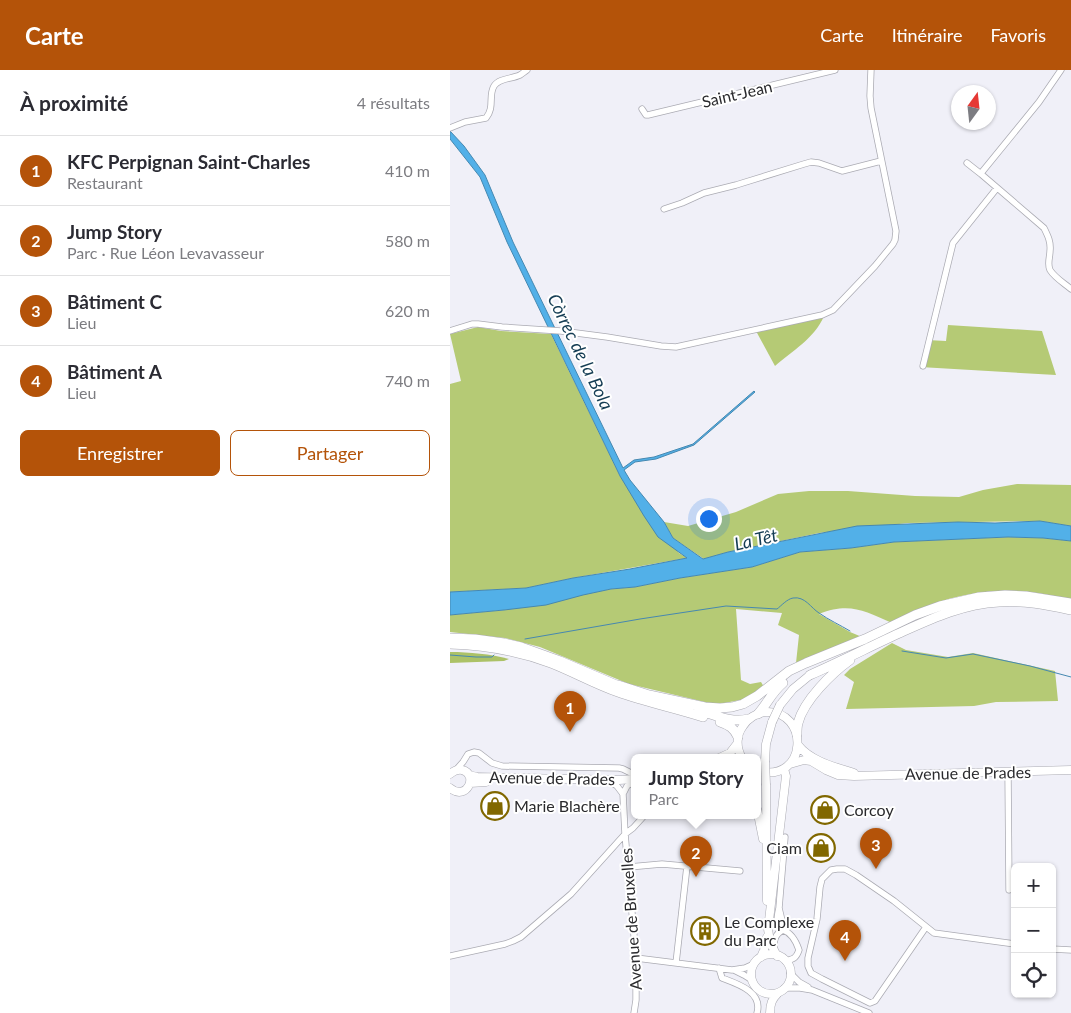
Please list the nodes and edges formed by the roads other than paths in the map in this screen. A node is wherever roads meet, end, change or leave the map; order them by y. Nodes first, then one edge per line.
1 (527, 70) edge
2 (835, 70) edge
3 (871, 70) edge
4 (1061, 70) edge
5 (642, 109) dead end
6 (450, 128) edge
7 (882, 161) junction
8 (967, 163) dead end
9 (981, 174) junction
10 (997, 188) junction
11 (664, 209) dead end
12 (1071, 288) edge
13 (450, 330) edge
14 (923, 366) dead end
15 (968, 600) junction
16 (1071, 603) edge
17 (940, 606) junction
18 (1071, 610) edge
19 (919, 624) junction
20 (450, 638) edge
21 (450, 644) edge
22 (810, 675) junction
23 (618, 685) junction
24 (700, 713) junction
25 (758, 714) junction
26 (748, 719) junction
27 (797, 734) junction
28 (737, 741) junction
29 (798, 745) junction
30 (728, 754) edge
31 (739, 754) edge
32 (787, 766) junction
33 (619, 768) junction
34 (1071, 770) edge
35 (462, 772) edge
36 (761, 772) edge
37 (1008, 772) junction
38 (866, 775) junction
39 (631, 778) edge
40 (631, 780) edge
41 (615, 782) junction
42 (631, 783) edge
43 (450, 788) edge
44 (623, 794) junction
45 (637, 819) edge
46 (640, 819) edge
47 (758, 819) edge
48 (625, 822) junction
49 (625, 834) junction
50 (786, 837) dead end
51 (687, 866) junction
52 (629, 867) junction
53 (767, 870) junction
54 (740, 871) dead end
55 (1009, 890) dead end
56 (926, 927) junction
57 (768, 929) junction
58 (783, 930) junction
59 (1011, 943) edge
60 (1056, 950) edge
61 (1071, 950) edge
62 (776, 953) junction
63 (450, 956) edge
64 (761, 957) junction
65 (636, 958) junction
66 (785, 961) junction
67 (676, 963) junction
68 (754, 964) junction
69 (719, 968) junction
70 (732, 970) junction
71 (790, 973) junction
72 (752, 980) junction
73 (759, 990) junction
74 (782, 990) junction
75 (812, 990) junction
76 (635, 1011) edge
77 (757, 1013) edge
78 (768, 1013) edge
79 (869, 1013) edge

1 - 6 street
2 - 5 street, Saint-Jean
3 - 7 street
4 - 9 street
7 - 11 street
7 - 13 street
8 - 9 street
9 - 10 street
10 - 12 street
10 - 14 street
15 - 16 highway
15 - 17 highway
15 - 22 highway
17 - 23 highway
17 - 25 highway
18 - 19 highway
19 - 22 highway
19 - 27 highway
20 - 23 highway
21 - 24 highway
22 - 53 main road, bridge
23 - 24 highway
24 - 26 highway
24 - 28 highway
25 - 26 main road
25 - 27 main road
26 - 28 main road
27 - 29 main road
28 - 30 main road
28 - 31 main road
29 - 32 main road
29 - 38 main road, Avenue de Prades
32 - 36 main road, Avenue de Prades
32 - 38 main road, Avenue de Prades
32 - 57 main road
33 - 35 street
33 - 39 street
33 - 41 street
34 - 37 main road, Avenue de Prades
35 - 41 main road, Avenue de Prades
35 - 43 main road, Avenue de Prades
37 - 38 main road, Avenue de Prades
37 - 55 street
40 - 41 main road, Avenue de Prades
41 - 44 street
42 - 44 street
44 - 48 street, Avenue de Bruxelles
45 - 48 street
46 - 49 street
47 - 53 main road
48 - 49 street, Avenue de Bruxelles
49 - 52 street, Avenue de Bruxelles
49 - 63 street
50 - 58 street
51 - 52 street
51 - 54 street
51 - 67 street
52 - 65 street, Avenue de Bruxelles
53 - 57 main road
56 - 56 street
56 - 59 street
57 - 62 main road
57 - 64 main road
58 - 62 street
58 - 66 street
60 - 61 street
62 - 64 main road
62 - 66 main road
64 - 68 main road
65 - 67 street
65 - 76 street, Avenue de Bruxelles
66 - 71 main road
67 - 69 street
68 - 70 street
68 - 72 main road
69 - 70 street
69 - 77 street
70 - 72 street
71 - 74 main road
71 - 75 street
72 - 73 main road
73 - 74 main road
73 - 78 main road
74 - 75 street
74 - 78 main road
75 - 79 street

